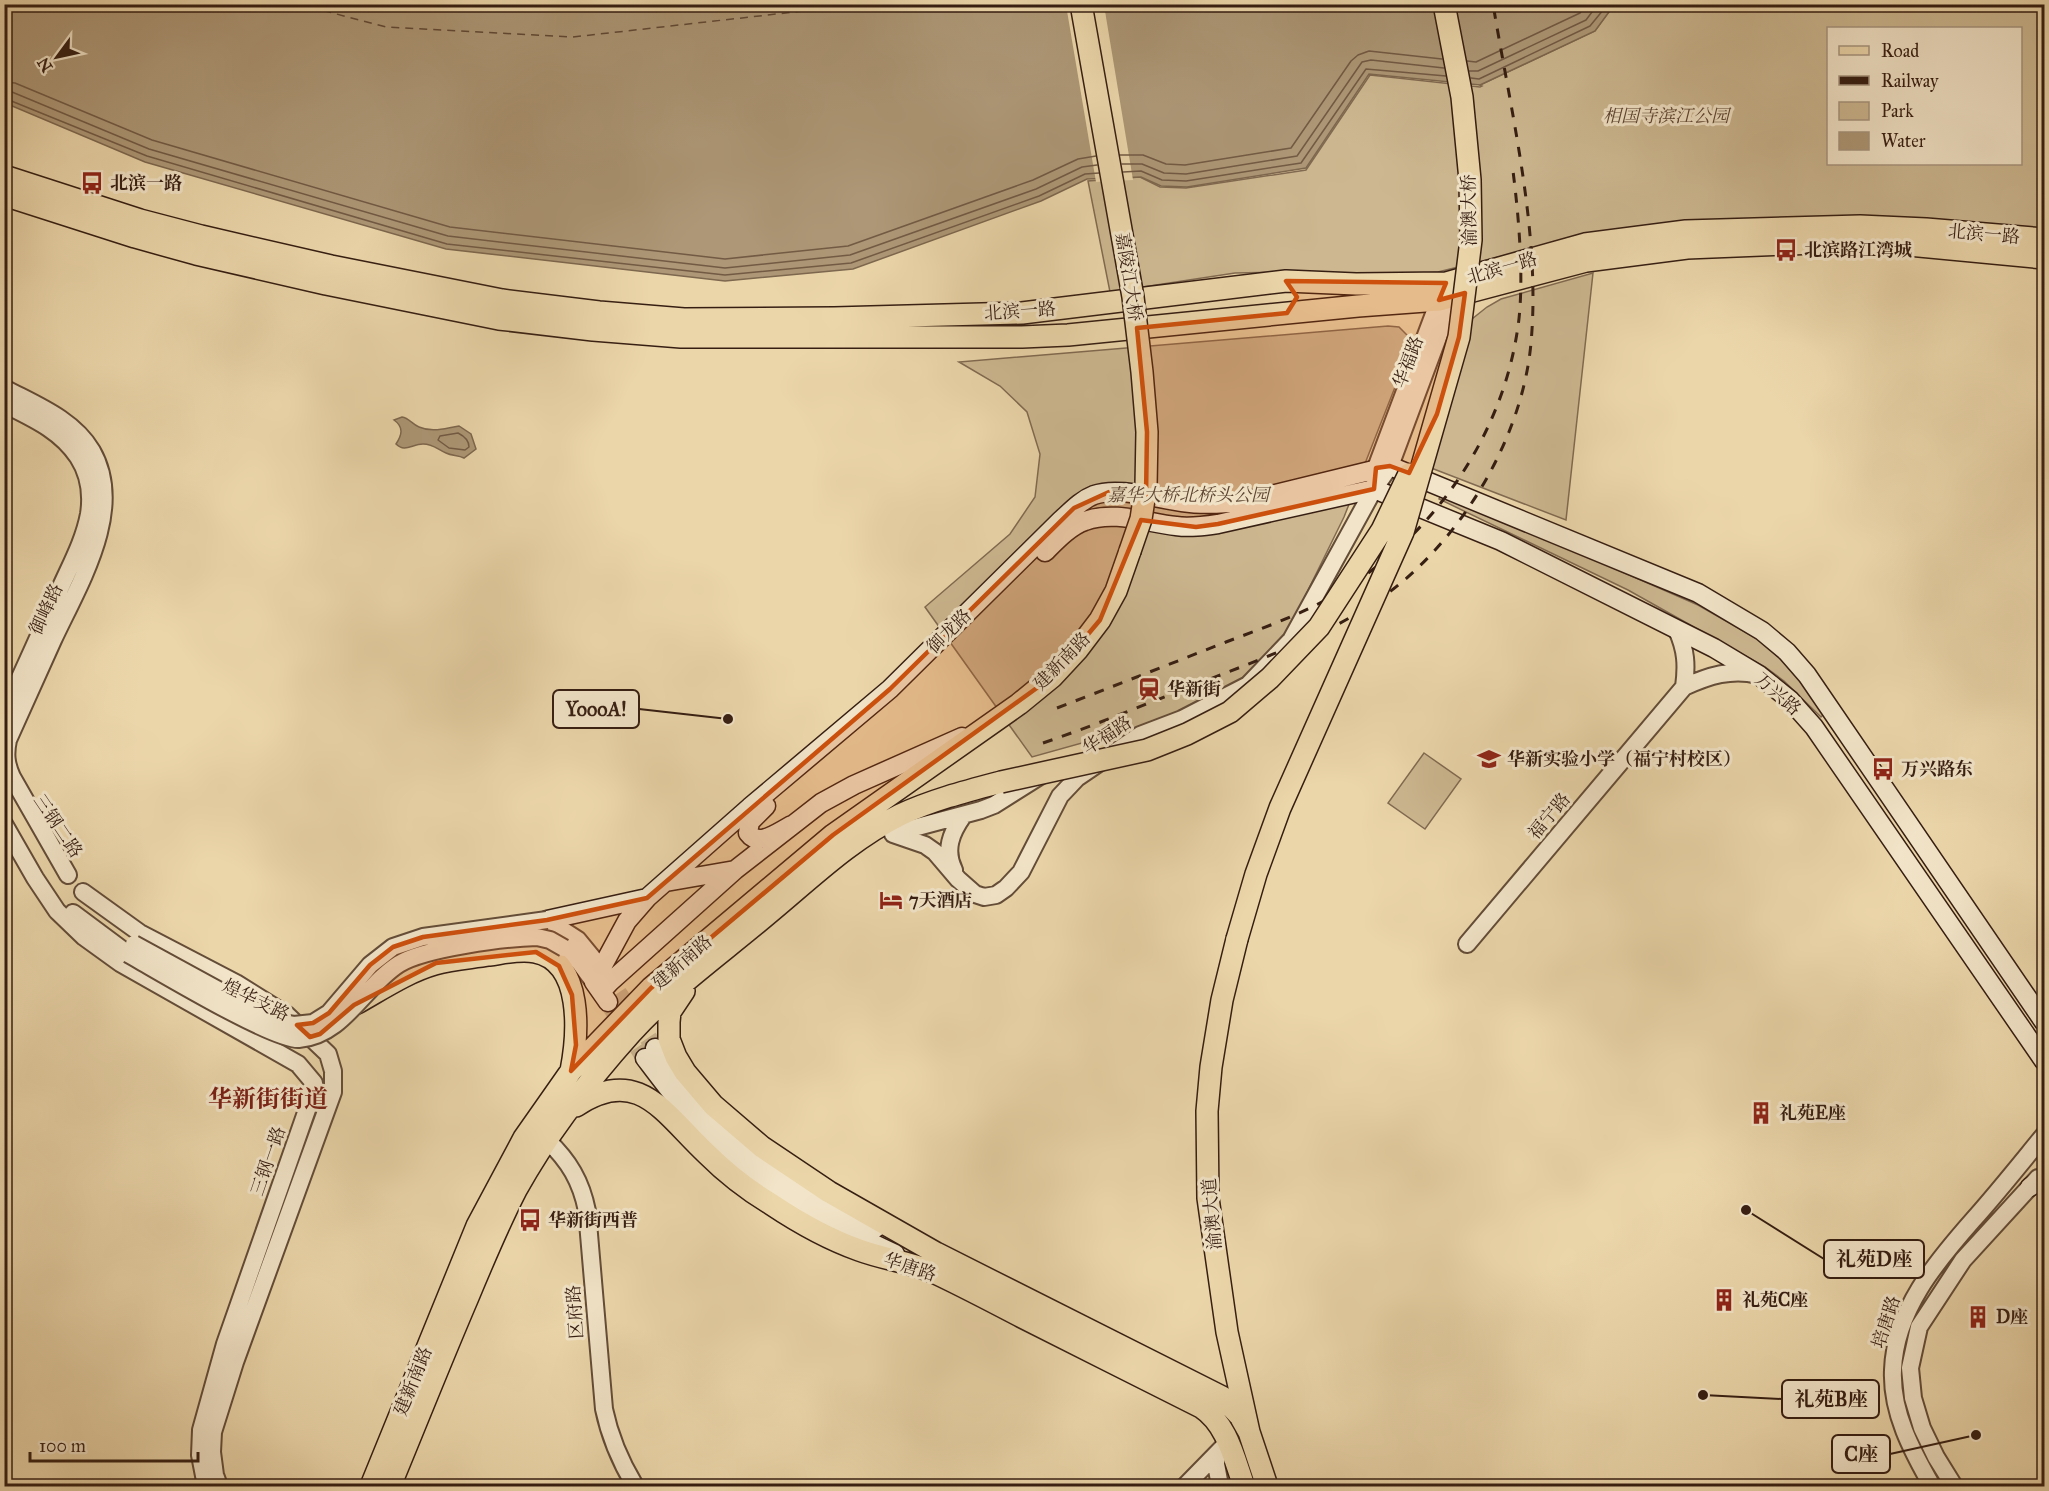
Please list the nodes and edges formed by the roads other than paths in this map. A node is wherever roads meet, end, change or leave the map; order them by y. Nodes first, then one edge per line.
1 (1081, 4) edge
2 (1444, 4) edge
3 (8, 187) edge
4 (2044, 239) edge
5 (2044, 258) edge
6 (1286, 281) junction
7 (1450, 290) junction
8 (1287, 313) junction
9 (4, 388) edge
10 (4, 404) edge
11 (1437, 414) junction
12 (1383, 467) junction
13 (1374, 489) junction
14 (1130, 551) joint
15 (1677, 630) junction
16 (1759, 675) junction
17 (1684, 687) junction
18 (4, 712) edge
19 (986, 727) junction
20 (6, 741) edge
21 (4, 780) edge
22 (1005, 789) junction
23 (963, 816) junction
24 (4, 824) edge
25 (792, 825) junction
26 (893, 834) junction
27 (17, 845) junction
28 (843, 853) junction
29 (735, 870) junction
30 (68, 875) junction
31 (958, 879) junction
32 (666, 882) junction
33 (82, 892) junction
34 (647, 898) junction
35 (547, 920) junction
36 (1467, 944) dead end
37 (131, 949) junction
38 (696, 973) junction
39 (605, 986) junction
40 (2031, 1002) junction
41 (354, 1005) junction
42 (2044, 1017) edge
43 (2044, 1022) edge
44 (650, 1053) tunnel mouth
45 (2044, 1060) edge
46 (571, 1071) junction
47 (564, 1116) junction
48 (2044, 1135) edge
49 (547, 1140) junction
50 (2044, 1170) edge
51 (2037, 1182) edge
52 (934, 1263) junction
53 (1250, 1432) junction
54 (1223, 1448) junction
55 (1242, 1483) edge
56 (206, 1486) edge
57 (219, 1486) edge
58 (371, 1486) edge
59 (390, 1486) edge
60 (635, 1486) edge
61 (1185, 1486) edge
62 (1220, 1486) edge
63 (1267, 1486) edge
64 (1932, 1486) edge
65 (1954, 1486) edge

1 - 14 main road, 嘉陵江大桥, bridge
2 - 11 main road, 渝澳大桥, bridge
3 - 6 main road, 北滨一路
3 - 8 main road, 北滨一路
4 - 7 main road, 北滨一路
5 - 7 main road, 北滨一路
6 - 7 main road, 北滨一路
6 - 8 main road
7 - 8 main road, 北滨一路
7 - 12 street, 华福路
9 - 20 street, 御峰路
10 - 18 street, 御峰路
11 - 22 main road, bridge
11 - 53 main road, 渝澳大道, bridge
12 - 13 street, 华福路
12 - 32 main road, 御龙路
12 - 40 main road, 万兴路
13 - 15 main road, 万兴路
13 - 25 main road, 御龙路
13 - 31 street, 华福路
14 - 19 main road, 建新南路
15 - 16 main road, 万兴路
15 - 17 street
16 - 17 street
16 - 45 main road, 万兴路
17 - 36 street, 福宁路
19 - 25 main road
19 - 46 main road, 建新南路
20 - 30 street, 御峰路
21 - 30 street, 三钢二路
22 - 23 street, 建新南路
22 - 28 main road, 建新南路
23 - 26 street, 建新南路
23 - 31 street
24 - 27 street
25 - 29 main road
26 - 28 street, 建新南路
26 - 31 street, 华福路
27 - 37 street, 煌华支路
27 - 56 street, 三钢一路
28 - 38 main road, 建新南路
29 - 32 main road
29 - 39 main road
30 - 33 street, 三钢二路
32 - 34 main road, 御龙路
33 - 37 street, 煌华支路
33 - 57 street, 三钢一路
34 - 35 main road
34 - 39 main road, 御龙路
35 - 37 street, 煌华支路, bridge
35 - 39 street
37 - 41 street, 煌华支路, bridge
38 - 47 main road, 建新南路
38 - 52 main road, 华唐路
39 - 41 street, 煌华支路, bridge
40 - 42 main road
40 - 43 main road, 万兴路
41 - 46 main road, bridge
44 - 52 main road
46 - 58 main road, 建新南路
47 - 49 main road, 建新南路
47 - 52 main road, 华唐路
48 - 64 street, 培唐路
49 - 59 main road, 建新南路
49 - 60 street, 区府路
50 - 51 street, 培唐路
51 - 65 street, 培唐路
52 - 53 main road, 华唐路
52 - 54 main road, 华唐路
53 - 63 main road, 渝澳大道
54 - 55 main road, 华唐路
54 - 61 street
54 - 62 street

